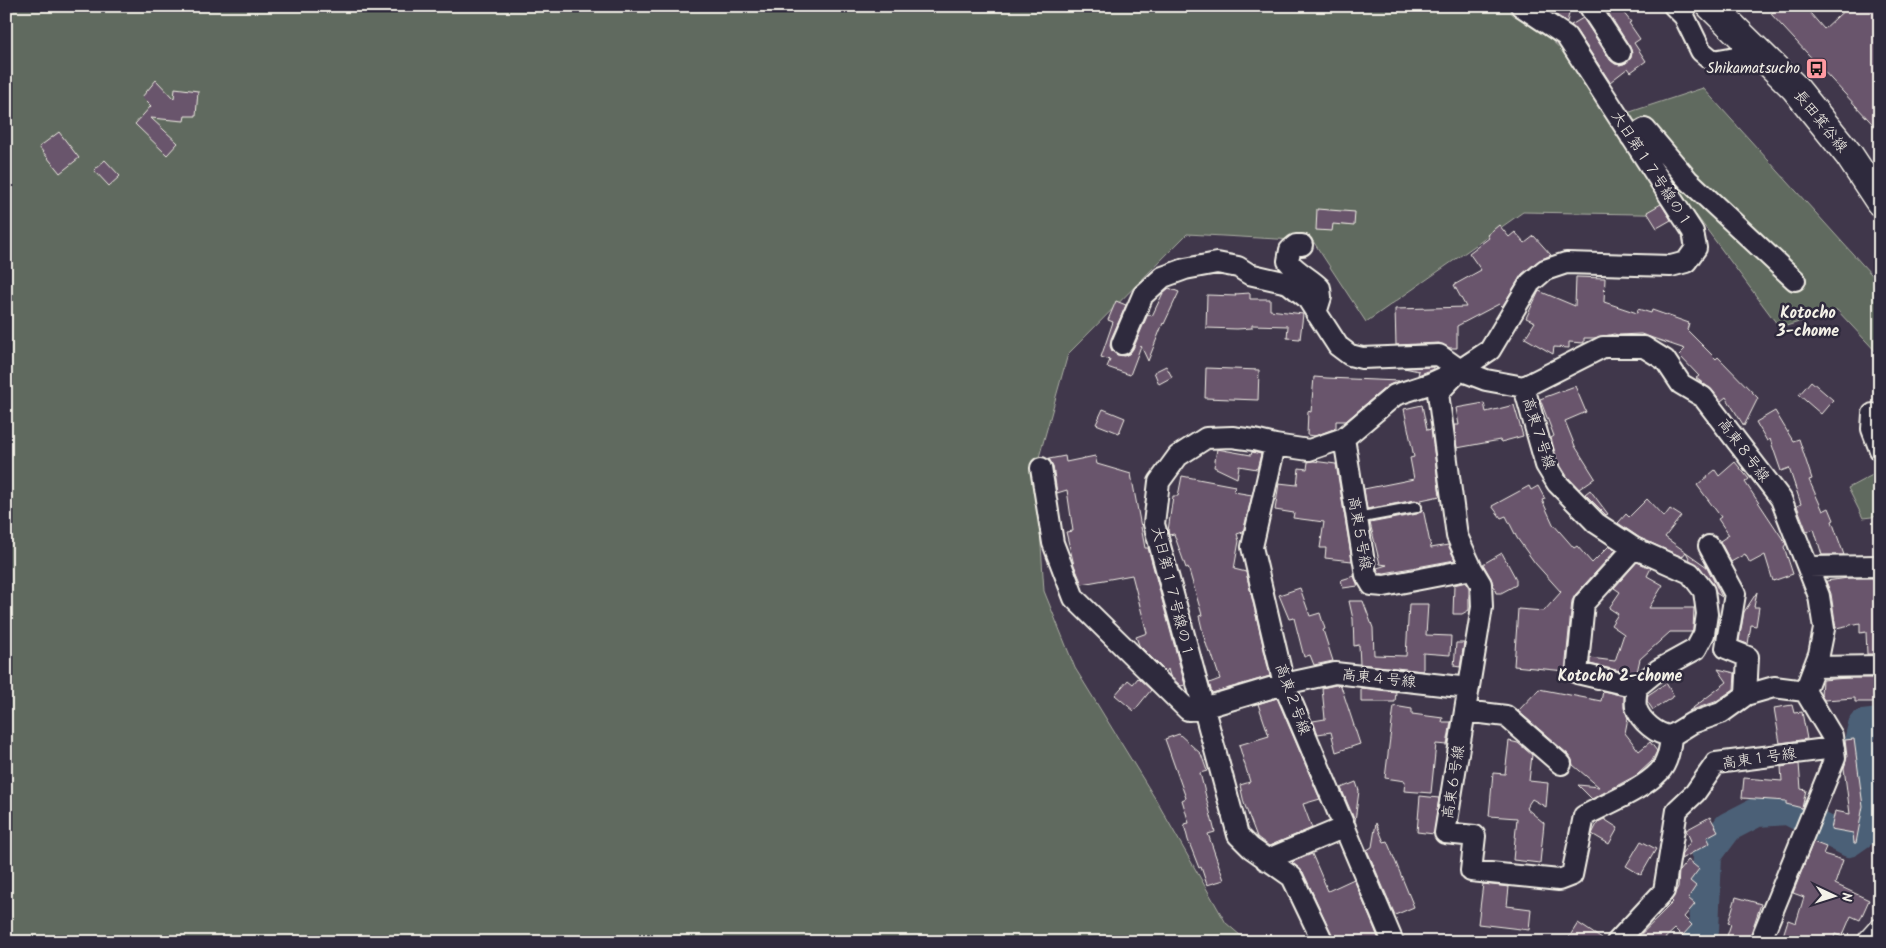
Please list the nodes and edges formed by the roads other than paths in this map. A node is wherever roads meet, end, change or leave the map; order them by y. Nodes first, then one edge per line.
1 (1521, 6) edge
2 (1592, 6) edge
3 (1674, 6) edge
4 (1710, 6) edge
5 (1736, 6) edge
6 (1751, 45) junction
7 (1620, 53) dead end
8 (1631, 137) junction
9 (1880, 171) edge
10 (1880, 202) edge
11 (1302, 245) dead end
12 (1795, 280) dead end
13 (1316, 312) junction
14 (1122, 344) dead end
15 (1460, 370) junction
16 (1524, 387) junction
17 (1873, 414) dead end
18 (1344, 438) junction
19 (1275, 446) junction
20 (1880, 450) edge
21 (1041, 468) dead end
22 (1416, 507) dead end
23 (1357, 518) junction
24 (1709, 546) dead end
25 (1634, 548) junction
26 (1880, 566) edge
27 (1808, 567) junction
28 (1472, 569) junction
29 (1880, 666) edge
30 (1814, 667) junction
31 (1284, 684) junction
32 (1637, 687) junction
33 (1469, 688) junction
34 (1805, 691) junction
35 (1746, 696) junction
36 (1203, 708) junction
37 (1465, 711) junction
38 (1671, 736) junction
39 (1833, 755) junction
40 (1561, 764) dead end
41 (1345, 827) junction
42 (1266, 860) junction
43 (1880, 932) edge
44 (1323, 942) edge
45 (1393, 942) edge
46 (1616, 942) edge
47 (1760, 942) edge
48 (1872, 942) edge

1 - 8 street, 大日第１７号線の１
2 - 7 street
3 - 6 street
4 - 6 street, 長田箕谷線
5 - 9 street, 長田箕谷線
6 - 10 street, 長田箕谷線
8 - 12 street
8 - 15 street, 大日第１７号線の１
11 - 13 street
13 - 14 street
13 - 15 street
15 - 16 street
15 - 18 street, 大日第１７号線の１
15 - 28 street, 高東６号線
16 - 25 street, 高東７号線
16 - 27 street, 高東８号線
17 - 20 street
18 - 19 street, 大日第１７号線の１
18 - 23 street, 高東５号線
19 - 31 street, 高東２号線
19 - 36 street, 大日第１７号線の１
21 - 36 street
22 - 23 lane
23 - 28 street, 高東５号線
24 - 35 street
25 - 32 street
25 - 32 street, 高東７号線
26 - 27 street
27 - 30 street, 高東８号線
28 - 33 street, 高東６号線
29 - 30 street
30 - 34 street, 高東８号線
31 - 33 street, 高東４号線
31 - 36 street, 高東４号線
31 - 41 street, 高東２号線
32 - 38 street
33 - 37 street, 高東６号線
34 - 35 street
34 - 39 street
35 - 38 street
36 - 42 street, 大日第１７号線の１
37 - 38 street, 高東６号線
37 - 40 street
39 - 46 street, 高東１号線
39 - 47 street
41 - 42 street
41 - 45 street, 高東２号線
42 - 44 street, 大日第１７号線の１
43 - 48 street

